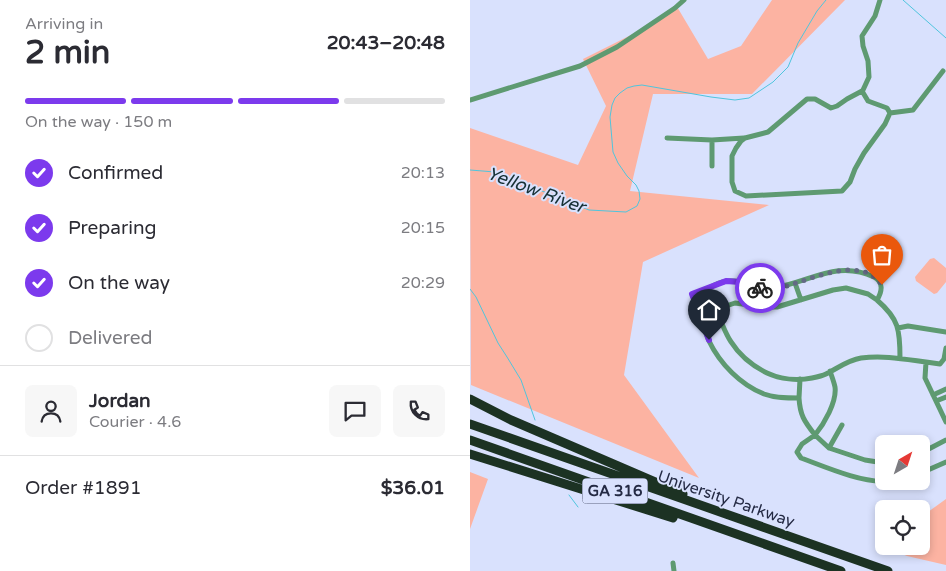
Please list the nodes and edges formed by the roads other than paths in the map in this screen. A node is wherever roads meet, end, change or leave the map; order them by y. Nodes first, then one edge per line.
1 (684, 0) edge
2 (880, 0) edge
3 (943, 71) dead end
4 (862, 91) junction
5 (470, 100) edge
6 (890, 113) junction
7 (667, 138) dead end
8 (745, 138) junction
9 (712, 140) junction
10 (712, 166) dead end
11 (795, 283) junction
12 (709, 288) junction
13 (801, 300) junction
14 (877, 300) junction
15 (716, 309) junction
16 (898, 328) junction
17 (946, 332) edge
18 (946, 348) edge
19 (900, 358) junction
20 (926, 362) junction
21 (830, 372) junction
22 (800, 379) junction
23 (946, 389) edge
24 (933, 395) junction
25 (946, 397) edge
26 (798, 398) junction
27 (470, 400) edge
28 (936, 401) junction
29 (946, 422) edge
30 (470, 424) edge
31 (842, 425) dead end
32 (814, 435) junction
33 (470, 440) edge
34 (946, 440) edge
35 (829, 448) junction
36 (930, 448) edge
37 (470, 454) edge
38 (875, 462) edge
39 (946, 462) edge
40 (930, 469) edge
41 (875, 481) edge
42 (724, 514) junction
43 (759, 542) junction
44 (672, 563) dead end
45 (674, 571) edge
46 (841, 571) edge
47 (888, 571) edge

1 - 5 street
2 - 4 street
3 - 6 street
4 - 6 street
4 - 8 street
6 - 8 street
7 - 9 street
8 - 9 street
9 - 10 street
11 - 12 street
11 - 13 street
11 - 14 street
12 - 15 street
12 - 26 street
13 - 14 street
13 - 15 street
14 - 16 street
15 - 22 street
16 - 17 street
16 - 19 street
18 - 20 street
19 - 20 street
19 - 21 street
20 - 24 street
21 - 22 street
21 - 32 street
22 - 26 street
23 - 24 street
24 - 28 street
25 - 28 street
26 - 32 street
27 - 42 highway
28 - 29 street
30 - 42 highway, University Parkway / GA 316
31 - 35 street
32 - 35 street
32 - 41 street
33 - 43 highway, University Parkway / GA 316
34 - 36 street
35 - 38 street
37 - 43 highway
39 - 40 street
42 - 47 highway, University Parkway / GA 316
43 - 46 highway, University Parkway / GA 316
44 - 45 street

